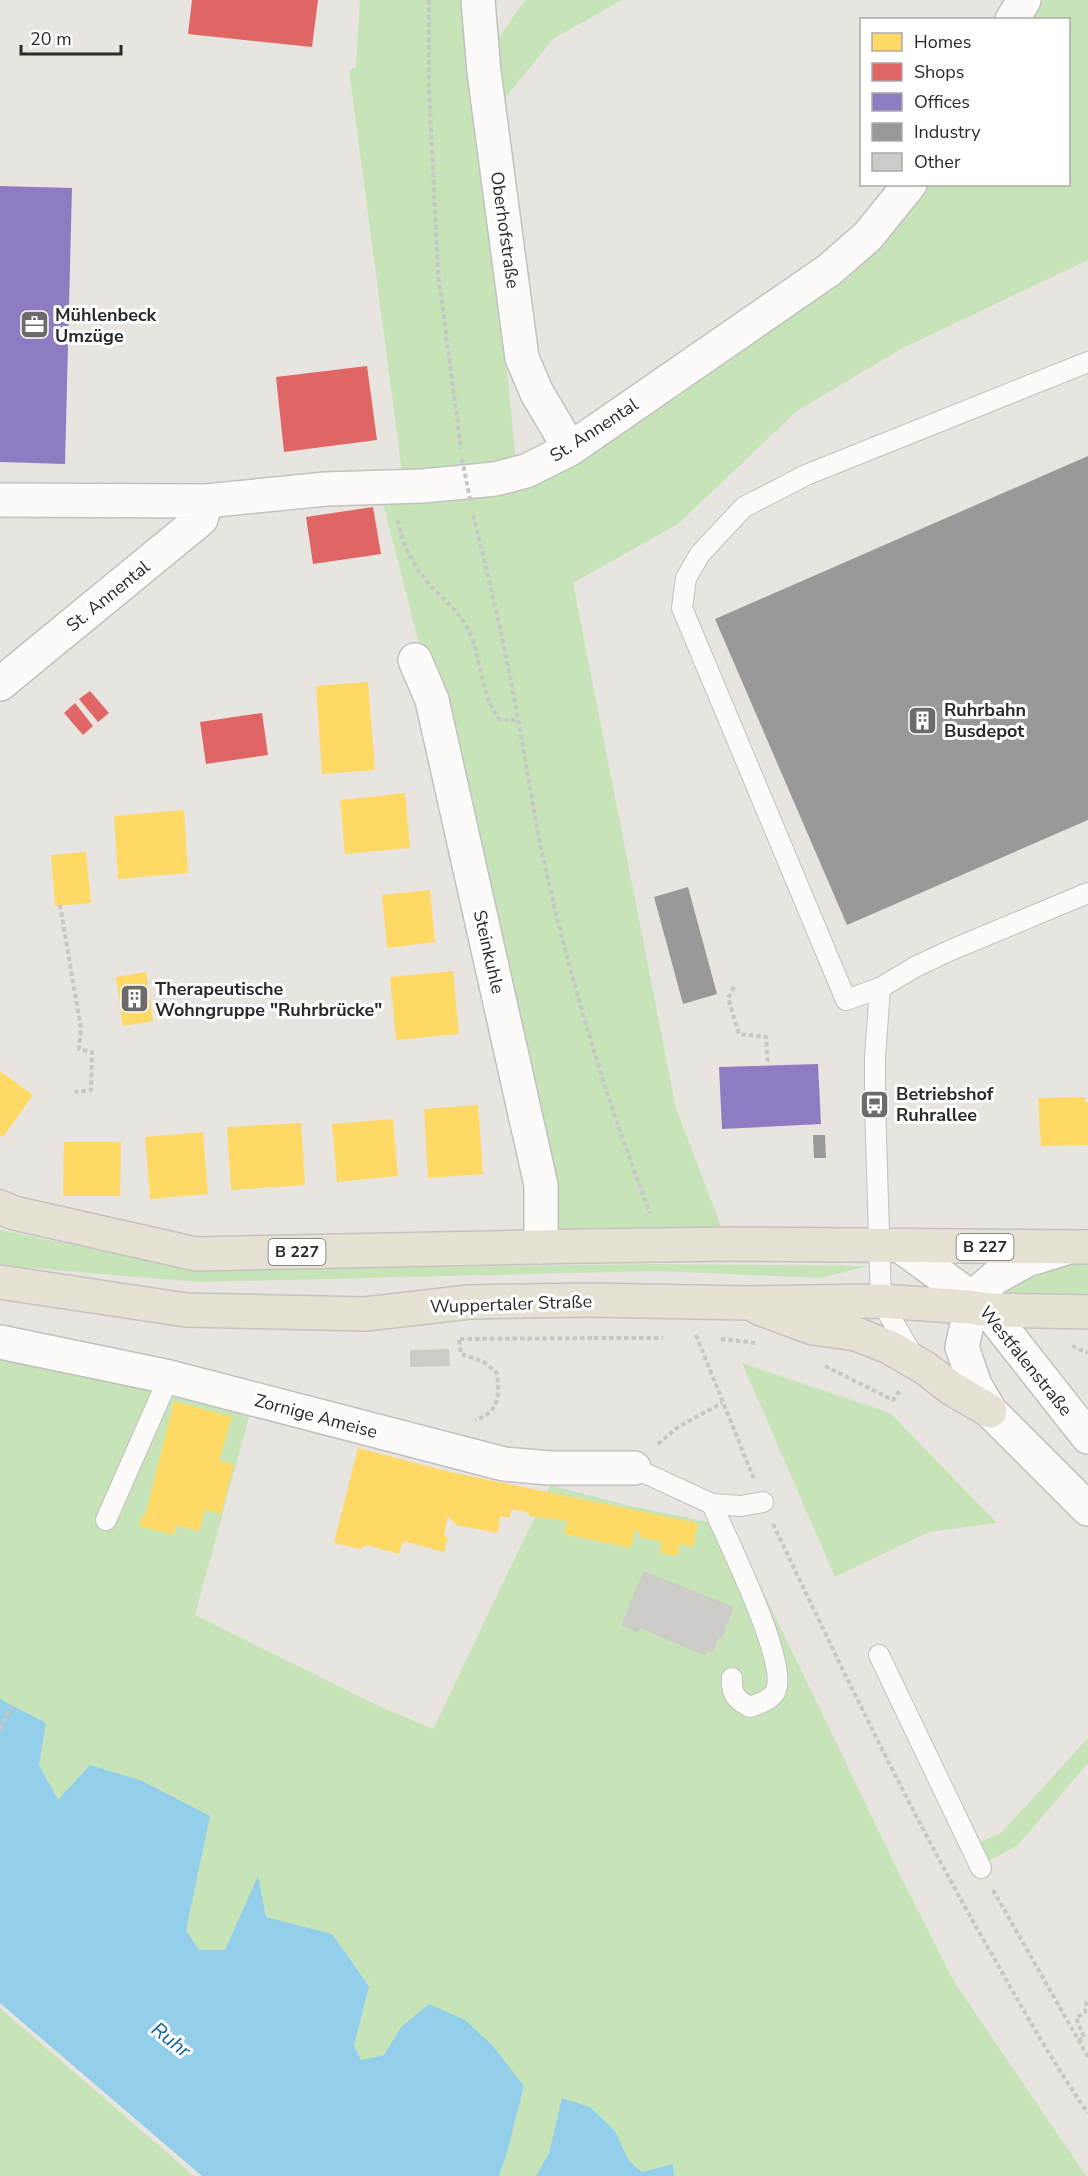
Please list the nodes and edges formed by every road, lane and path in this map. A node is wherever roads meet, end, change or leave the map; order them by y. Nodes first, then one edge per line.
1 (429, 0) edge
2 (478, 0) edge
3 (1024, 0) edge
4 (1013, 18) edge
5 (908, 186) edge
6 (1088, 362) edge
7 (570, 449) junction
8 (394, 486) junction
9 (0, 500) edge
10 (206, 501) junction
11 (415, 660) dead end
12 (0, 684) edge
13 (518, 720) junction
14 (1088, 893) edge
15 (60, 906) dead end
16 (735, 987) dead end
17 (880, 988) junction
18 (768, 1065) dead end
19 (75, 1092) dead end
20 (4, 1208) edge
21 (654, 1224) dead end
22 (891, 1246) junction
23 (541, 1247) junction
24 (1078, 1247) edge
25 (0, 1282) edge
26 (881, 1301) junction
27 (747, 1303) junction
28 (976, 1305) junction
29 (1088, 1312) edge
30 (692, 1324) dead end
31 (594, 1338) dead end
32 (668, 1338) dead end
33 (690, 1338) dead end
34 (702, 1338) dead end
35 (459, 1339) dead end
36 (713, 1339) dead end
37 (0, 1342) edge
38 (756, 1343) dead end
39 (917, 1363) junction
40 (169, 1377) junction
41 (722, 1403) junction
42 (990, 1411) junction
43 (468, 1422) dead end
44 (1088, 1437) edge
45 (634, 1468) junction
46 (763, 1502) junction
47 (712, 1504) junction
48 (1088, 1509) edge
49 (106, 1520) dead end
50 (879, 1655) dead end
51 (732, 1678) dead end
52 (12, 1706) dead end
53 (0, 1729) edge
54 (981, 1868) joint
55 (1087, 2000) edge
56 (1078, 2042) junction
57 (1088, 2057) edge
58 (1088, 2113) edge

1 - 13 path, bridge
2 - 7 street, Oberhofstraße
3 - 4 street
5 - 7 street, St. Annental
6 - 17 lane
7 - 8 street, St. Annental
8 - 10 street, St. Annental
8 - 13 path
9 - 10 street, St. Annental
10 - 12 street, St. Annental
11 - 23 street, Steinkuhle
13 - 21 path
14 - 17 lane
15 - 19 path
16 - 18 path
17 - 22 lane
20 - 23 main road, B 227
22 - 23 main road, B 227, bridge
22 - 24 main road, B 227
22 - 26 lane
22 - 28 street, Westfalenstraße
24 - 28 street
25 - 27 main road, Wuppertaler Straße, bridge
26 - 27 main road, Wuppertaler Straße
26 - 28 main road, Wuppertaler Straße
26 - 39 lane
27 - 39 main road
28 - 29 main road, Wuppertaler Straße
28 - 42 street, Westfalenstraße
28 - 44 street, Westfalenstraße
30 - 41 path
31 - 32 path, bridge
33 - 34 path
35 - 43 path
36 - 38 path, bridge
37 - 40 street, Zornige Ameise
39 - 42 main road
40 - 45 street, Zornige Ameise
40 - 49 lane
41 - 45 path
41 - 46 path
42 - 48 street, Westfalenstraße
45 - 47 lane
46 - 47 lane
46 - 58 path
47 - 51 lane
50 - 54 lane
52 - 53 path
54 - 56 path
55 - 56 path
56 - 57 path

